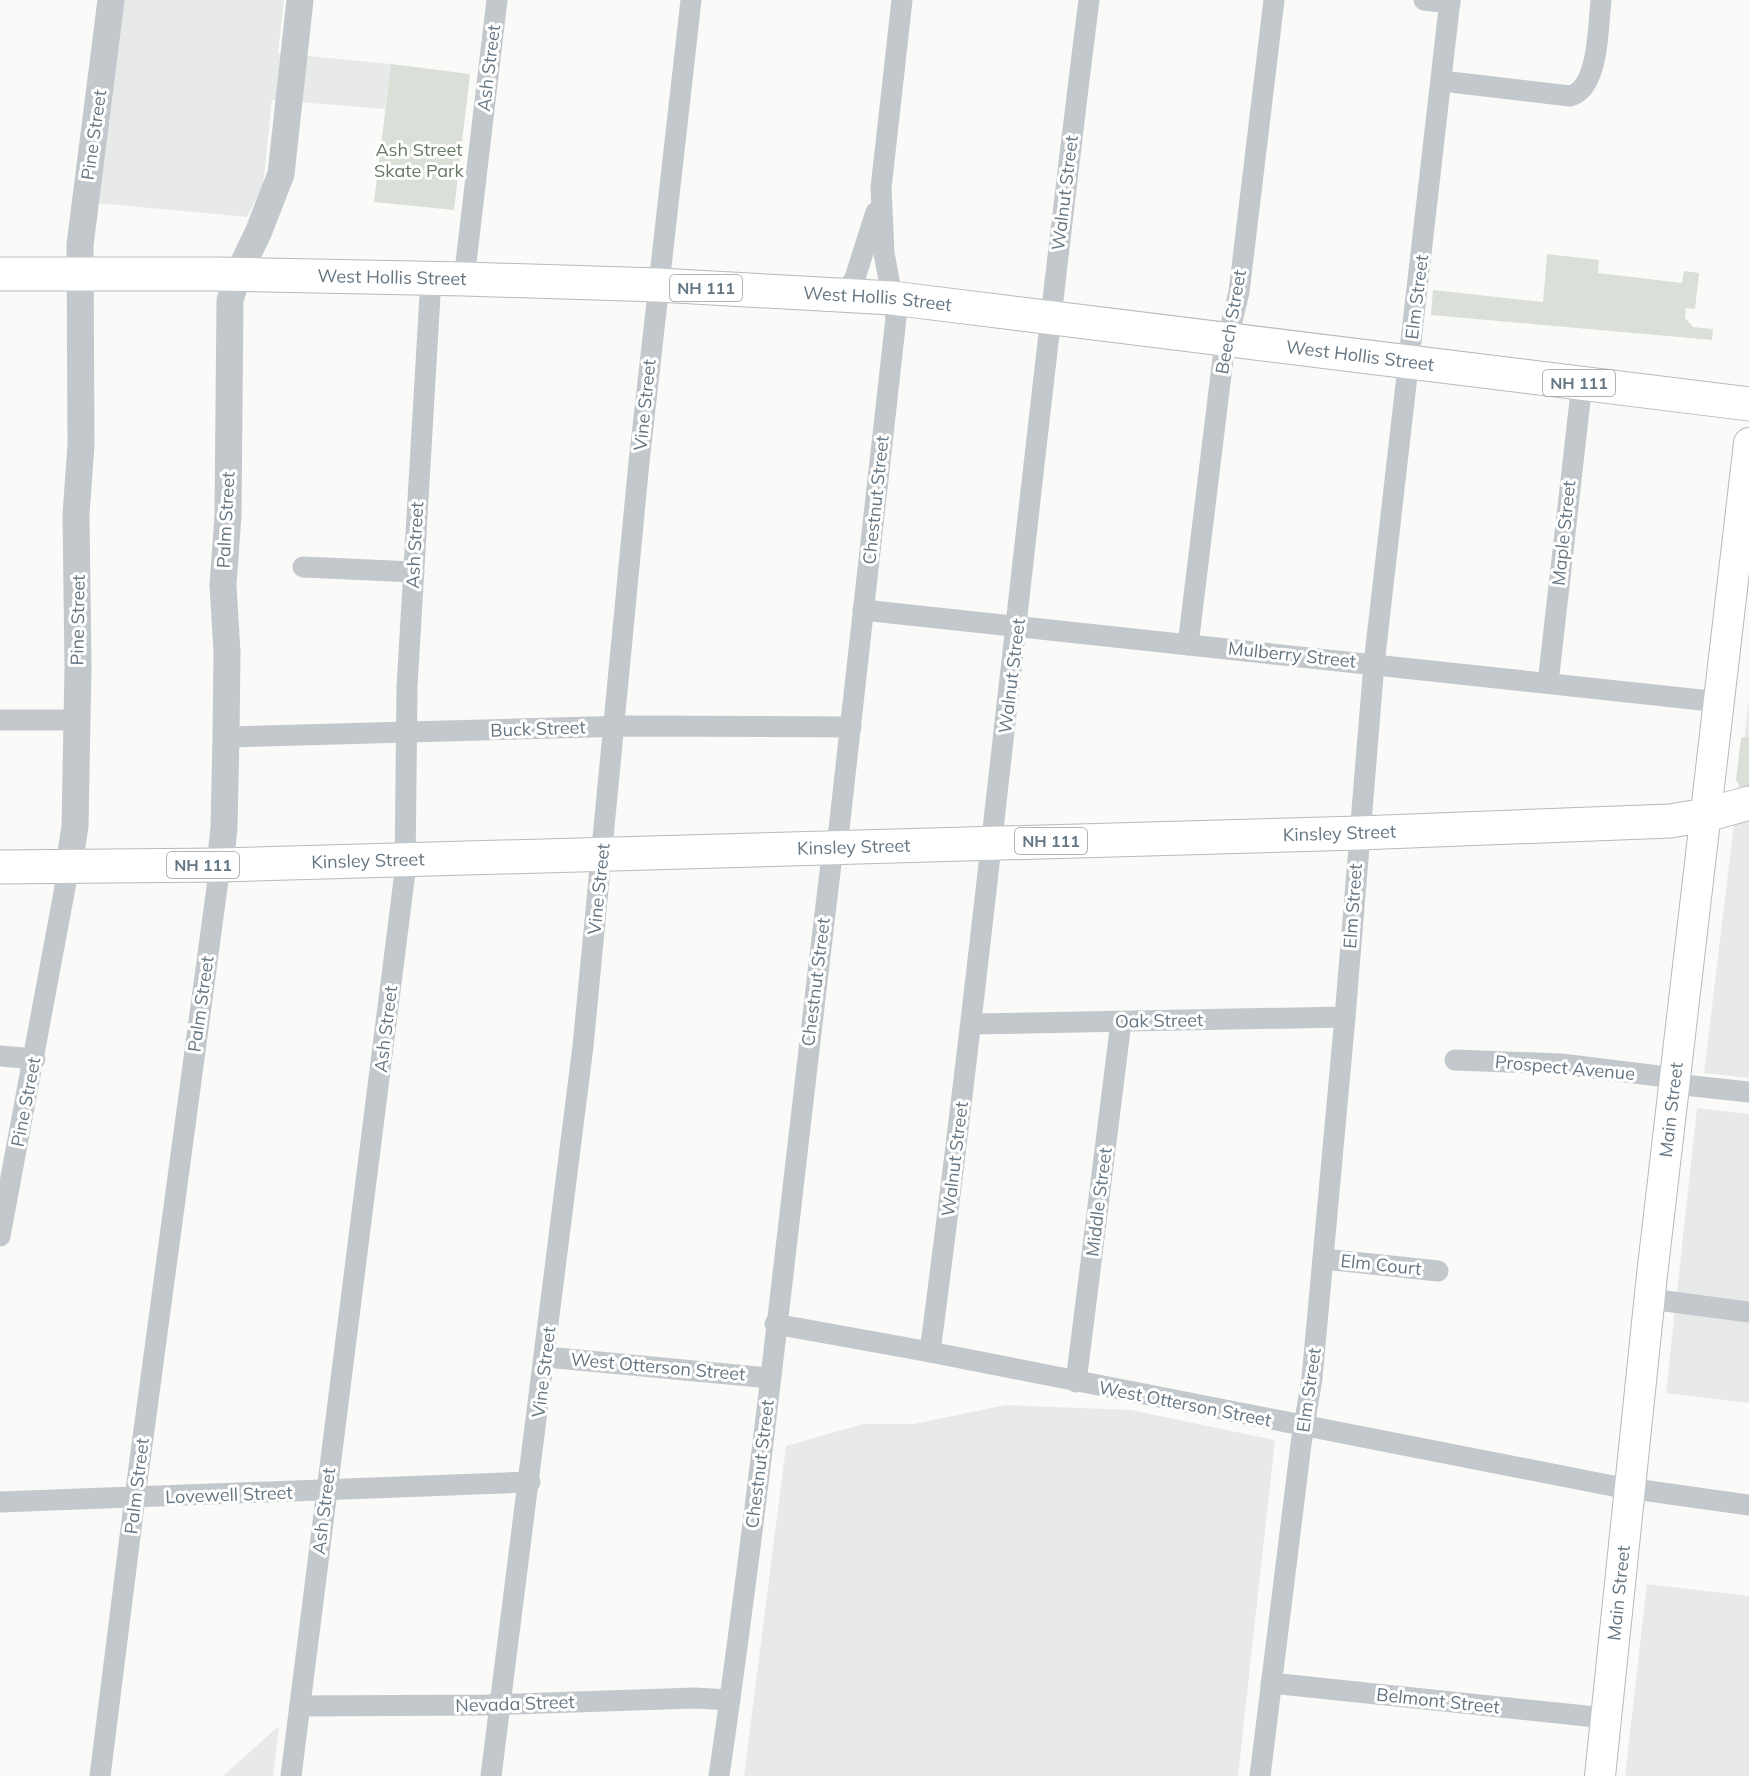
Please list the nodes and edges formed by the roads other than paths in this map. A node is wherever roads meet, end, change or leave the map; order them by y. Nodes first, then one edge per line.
1 (111, 0) edge
2 (300, 0) edge
3 (497, 0) edge
4 (691, 0) edge
5 (902, 0) edge
6 (1089, 0) edge
7 (1274, 0) edge
8 (1424, 0) edge
9 (1601, 0) edge
10 (1450, 1) edge
11 (1442, 81) junction
12 (881, 188) junction
13 (258, 233) junction
14 (0, 274) edge
15 (80, 274) junction
16 (238, 274) junction
17 (281, 275) junction
18 (431, 278) junction
19 (464, 279) junction
20 (658, 285) junction
21 (840, 295) junction
22 (892, 298) junction
23 (1050, 319) junction
24 (1228, 341) junction
25 (1408, 364) junction
26 (1582, 383) junction
27 (1749, 404) edge
28 (1749, 443) edge
29 (303, 567) dead end
30 (414, 572) junction
31 (863, 610) junction
32 (1018, 628) junction
33 (1188, 645) junction
34 (1374, 664) junction
35 (1548, 683) junction
36 (1720, 702) junction
37 (0, 720) edge
38 (77, 720) junction
39 (615, 726) junction
40 (851, 727) junction
41 (406, 733) junction
42 (226, 737) junction
43 (1749, 803) edge
44 (1706, 815) junction
45 (1359, 833) junction
46 (991, 843) junction
47 (835, 847) junction
48 (602, 852) junction
49 (407, 858) junction
50 (220, 865) junction
51 (69, 866) junction
52 (0, 867) edge
53 (1346, 1017) junction
54 (1121, 1022) junction
55 (972, 1024) junction
56 (0, 1056) edge
57 (35, 1059) junction
58 (1455, 1060) dead end
59 (1675, 1081) junction
60 (1749, 1092) edge
61 (0, 1236) edge
62 (1324, 1258) junction
63 (1438, 1271) dead end
64 (1650, 1299) junction
65 (1749, 1311) edge
66 (775, 1324) junction
67 (930, 1352) junction
68 (546, 1357) junction
69 (770, 1378) junction
70 (1076, 1382) junction
71 (1303, 1427) junction
72 (530, 1482) junction
73 (1631, 1489) junction
74 (326, 1490) junction
75 (135, 1497) junction
76 (0, 1502) edge
77 (1749, 1506) edge
78 (1271, 1683) junction
79 (730, 1700) junction
80 (500, 1705) junction
81 (300, 1706) junction
82 (1605, 1718) junction
83 (100, 1776) edge
84 (291, 1776) edge
85 (491, 1776) edge
86 (719, 1776) edge
87 (1260, 1776) edge
88 (1600, 1776) edge

1 - 15 street, Pine Street
2 - 13 street, Palm Street
3 - 19 street, Ash Street
4 - 20 street, Vine Street
5 - 12 street, Chestnut Street
6 - 23 street, Walnut Street
7 - 24 street, Beech Street
8 - 10 street
9 - 11 street
10 - 11 street, Elm Street
11 - 25 street, Elm Street
12 - 21 street, Chestnut Street
12 - 22 street, Chestnut Street
13 - 16 street, Palm Street
13 - 17 street
14 - 15 main road, West Hollis Street / NH 111
15 - 16 main road, West Hollis Street / NH 111
15 - 38 street, Pine Street
16 - 17 main road, West Hollis Street / NH 111
16 - 42 street, Palm Street
17 - 18 main road, West Hollis Street / NH 111
18 - 19 main road, West Hollis Street / NH 111
18 - 30 street, Ash Street
19 - 20 main road, West Hollis Street / NH 111
20 - 21 main road, West Hollis Street / NH 111
20 - 39 street, Vine Street
21 - 22 main road, West Hollis Street / NH 111
22 - 23 main road, West Hollis Street / NH 111
22 - 31 street, Chestnut Street
23 - 24 main road, West Hollis Street / NH 111
23 - 32 street, Walnut Street
24 - 25 main road, West Hollis Street / NH 111
24 - 33 street, Beech Street
25 - 26 main road, West Hollis Street / NH 111
25 - 34 street, Elm Street
26 - 27 main road, West Hollis Street / NH 111
26 - 35 street, Maple Street
28 - 36 main road, Main Street
29 - 30 street
30 - 41 street, Ash Street
31 - 32 street, Mulberry Street
31 - 40 street, Chestnut Street
32 - 33 street, Mulberry Street
32 - 46 street, Walnut Street
33 - 34 street, Mulberry Street
34 - 35 street, Mulberry Street
34 - 45 street, Elm Street
35 - 36 street, Mulberry Street
36 - 44 main road, Main Street
37 - 38 street
38 - 51 street, Pine Street
39 - 40 street, Buck Street
39 - 41 street, Buck Street
39 - 48 street, Vine Street
40 - 47 street, Chestnut Street
41 - 42 street, Buck Street
41 - 49 street, Ash Street
42 - 50 street, Palm Street
43 - 44 main road, NH 111
44 - 45 main road, Kinsley Street / NH 111
44 - 59 main road, Main Street
45 - 46 main road, Kinsley Street / NH 111
45 - 53 street, Elm Street
46 - 47 main road, Kinsley Street / NH 111
46 - 55 street, Walnut Street
47 - 48 main road, Kinsley Street / NH 111
47 - 66 street, Chestnut Street
48 - 49 main road, Kinsley Street / NH 111
48 - 68 street, Vine Street
49 - 50 main road, Kinsley Street / NH 111
49 - 74 street, Ash Street
50 - 51 main road, Kinsley Street / NH 111
50 - 75 street, Palm Street
51 - 52 main road, Kinsley Street / NH 111
51 - 57 street, Pine Street
53 - 54 street, Oak Street
53 - 62 street, Elm Street
54 - 55 street, Oak Street
54 - 70 street, Middle Street
55 - 67 street, Walnut Street
56 - 57 street
57 - 61 street, Pine Street
58 - 59 street, Prospect Avenue
59 - 60 street, Prospect Avenue
59 - 64 main road, Main Street
62 - 63 street, Elm Court
62 - 71 street, Elm Street
64 - 65 street
64 - 73 main road, Main Street
66 - 67 street, West Otterson Street
66 - 69 street, Chestnut Street
67 - 70 street, West Otterson Street
68 - 69 street, West Otterson Street
68 - 72 street, Vine Street
69 - 79 street, Chestnut Street
70 - 71 street, West Otterson Street
71 - 73 street, West Otterson Street
71 - 78 street, Elm Street
72 - 74 street, Lovewell Street
72 - 80 street, Vine Street
73 - 77 street, West Otterson Street
73 - 82 main road, Main Street
74 - 75 street, Lovewell Street
74 - 81 street, Ash Street
75 - 76 street, Lovewell Street
75 - 83 street, Palm Street
78 - 82 street, Belmont Street
78 - 87 street, Elm Street
79 - 80 street, Nevada Street
79 - 86 street, Chestnut Street
80 - 81 street, Nevada Street
80 - 85 street, Vine Street
81 - 84 street, Ash Street
82 - 88 main road, Main Street

